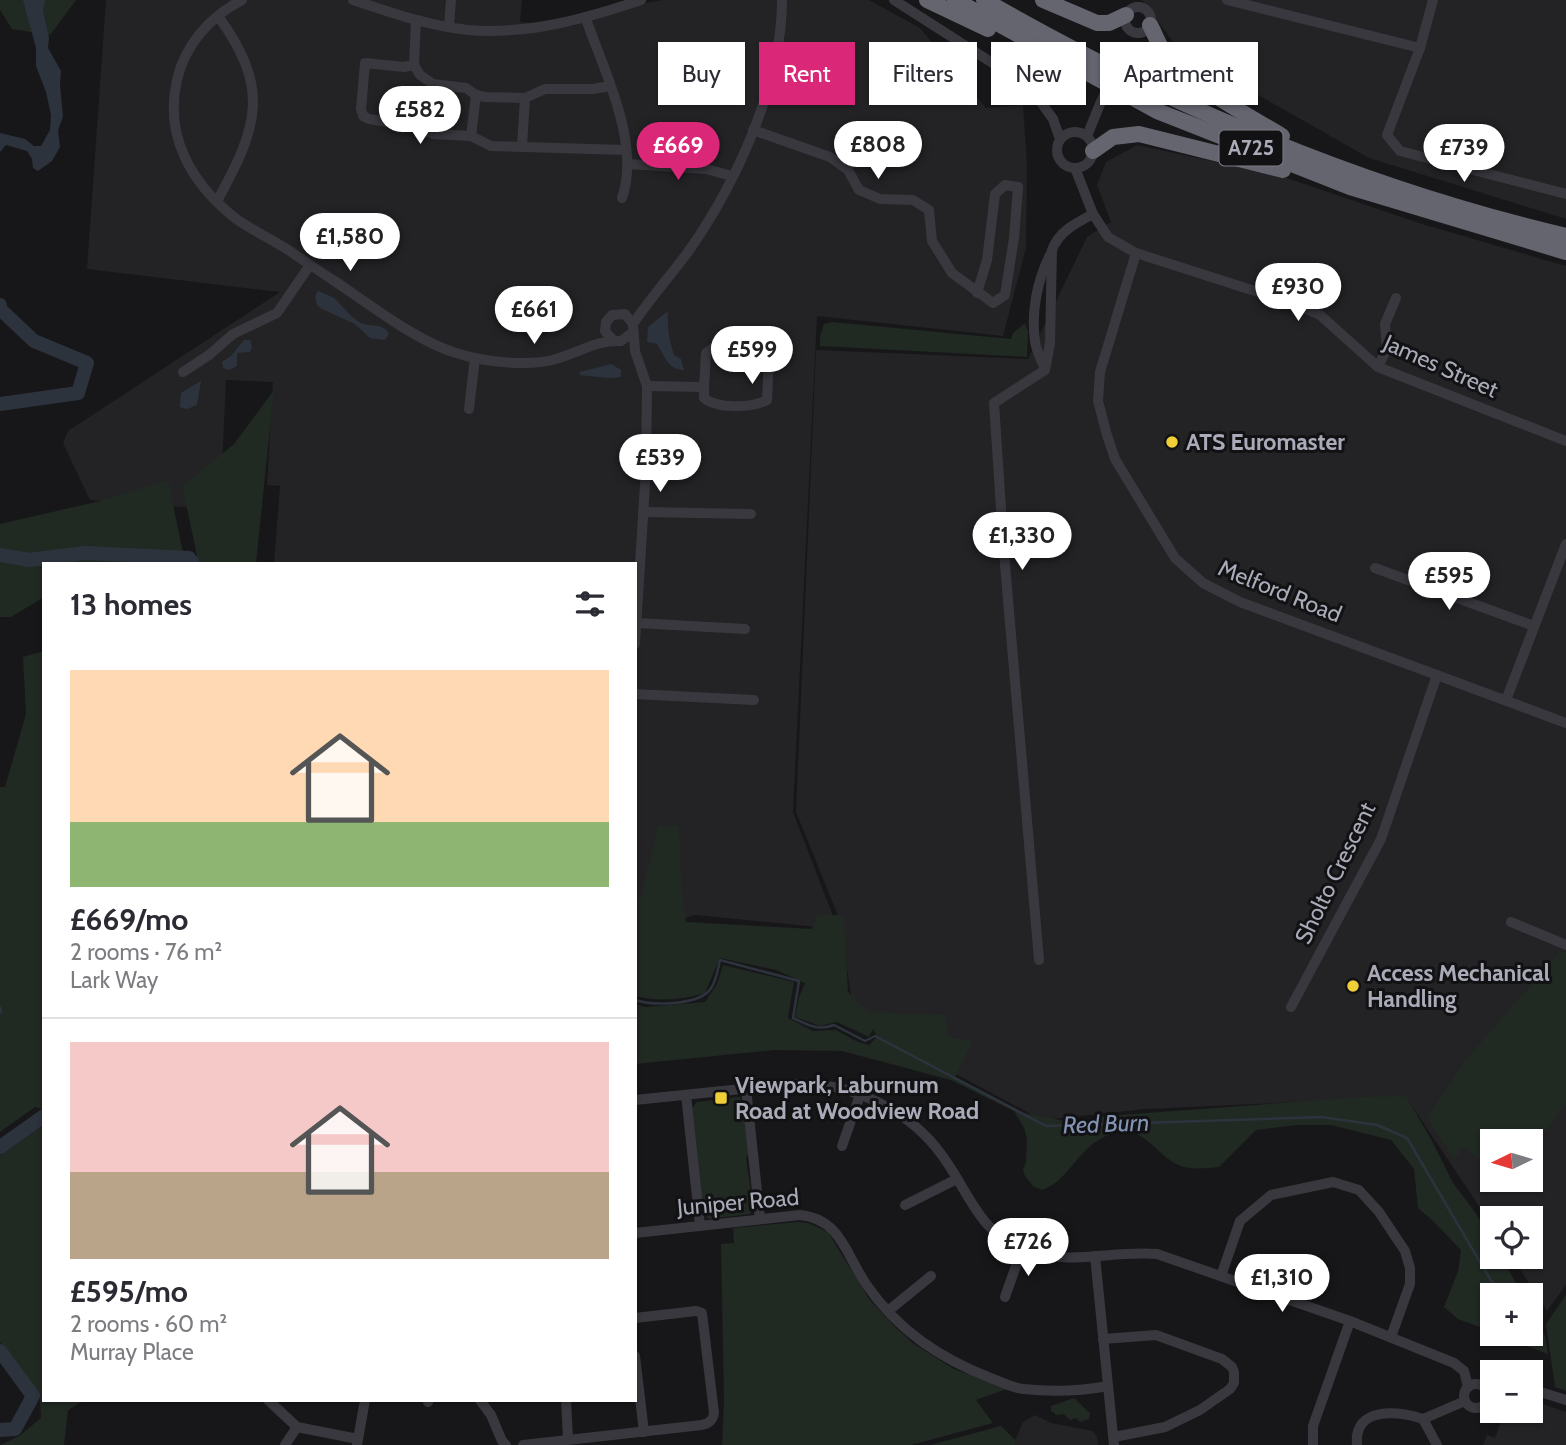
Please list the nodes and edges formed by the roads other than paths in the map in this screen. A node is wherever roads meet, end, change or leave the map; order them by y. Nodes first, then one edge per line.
1 (242, 0) edge
2 (353, 0) edge
3 (451, 0) edge
4 (642, 0) edge
5 (782, 0) edge
6 (894, 0) edge
7 (927, 0) edge
8 (955, 0) edge
9 (984, 0) edge
10 (1043, 0) edge
11 (1227, 0) edge
12 (1433, 0) edge
13 (1148, 11) edge
14 (1126, 15) junction
15 (218, 16) junction
16 (586, 19) junction
17 (416, 20) junction
18 (449, 27) junction
19 (1133, 32) junction
20 (1019, 42) edge
21 (1029, 42) edge
22 (1420, 48) junction
23 (414, 65) junction
24 (1086, 73) edge
25 (610, 86) junction
26 (476, 95) junction
27 (525, 98) junction
28 (753, 130) junction
29 (471, 136) junction
30 (1060, 139) junction
31 (1090, 143) junction
32 (522, 146) junction
33 (626, 150) junction
34 (1326, 162) junction
35 (629, 164) junction
36 (1075, 168) junction
37 (732, 176) junction
38 (1350, 187) junction
39 (1566, 194) edge
40 (622, 198) dead end
41 (217, 201) junction
42 (1093, 214) junction
43 (1566, 236) edge
44 (1566, 252) edge
45 (1136, 253) junction
46 (310, 265) junction
47 (977, 293) junction
48 (1396, 298) dead end
49 (647, 304) junction
50 (625, 314) junction
51 (633, 328) junction
52 (613, 337) junction
53 (635, 351) junction
54 (475, 358) junction
55 (1378, 367) junction
56 (183, 372) dead end
57 (647, 386) junction
58 (704, 387) junction
59 (469, 409) dead end
60 (1566, 441) edge
61 (643, 512) junction
62 (751, 514) dead end
63 (1566, 544) edge
64 (1375, 568) dead end
65 (637, 624) edge
66 (1534, 626) junction
67 (745, 629) dead end
68 (1437, 675) junction
69 (637, 694) edge
70 (754, 700) dead end
71 (1506, 700) junction
72 (1566, 723) edge
73 (1511, 922) dead end
74 (1566, 945) edge
75 (1039, 960) dead end
76 (1290, 1007) dead end
77 (746, 1088) junction
78 (686, 1095) junction
79 (860, 1095) junction
80 (637, 1100) edge
81 (842, 1146) dead end
82 (957, 1179) junction
83 (905, 1205) dead end
84 (760, 1219) junction
85 (700, 1225) junction
86 (637, 1233) edge
87 (1022, 1249) junction
88 (1095, 1256) junction
89 (931, 1276) dead end
90 (1221, 1276) junction
91 (1005, 1297) dead end
92 (888, 1311) junction
93 (637, 1318) edge
94 (1350, 1321) junction
95 (1391, 1337) junction
96 (1104, 1339) junction
97 (637, 1373) edge
98 (1480, 1385) edge
99 (1108, 1386) junction
100 (1468, 1387) junction
101 (1543, 1393) edge
102 (1566, 1400) edge
103 (1465, 1401) junction
104 (270, 1402) edge
105 (365, 1402) edge
106 (481, 1402) edge
107 (566, 1402) edge
108 (1480, 1407) edge
109 (1423, 1419) junction
110 (297, 1427) junction
111 (644, 1432) junction
112 (568, 1438) junction
113 (1114, 1441) edge
114 (358, 1442) edge
115 (285, 1445) edge
116 (506, 1445) edge
117 (523, 1445) edge
118 (1313, 1445) edge
119 (1357, 1445) edge
120 (1437, 1445) edge

1 - 15 street
2 - 17 street
3 - 18 street
4 - 16 street
5 - 28 street
6 - 30 street
7 - 20 highway
8 - 21 highway, A725
9 - 34 highway, A725
10 - 14 highway
11 - 22 street
12 - 22 street
13 - 14 street
13 - 19 street
13 - 34 highway
14 - 19 street
15 - 41 street
15 - 41 street
16 - 18 street
16 - 25 street
17 - 18 street
17 - 23 street
19 - 31 street, bridge
22 - 39 street
23 - 26 street
23 - 29 street
24 - 38 highway, A725
25 - 27 street
25 - 33 street
26 - 27 street
26 - 29 street
27 - 32 street
28 - 37 street
28 - 47 street
29 - 32 street
30 - 31 street
30 - 36 street, James Street
31 - 36 street
31 - 38 highway
32 - 33 street
33 - 35 street
34 - 43 highway, A725
35 - 37 street
35 - 40 street
36 - 42 street, James Street
37 - 49 street
38 - 44 highway, A725
41 - 46 street
42 - 45 street, James Street
42 - 75 street
45 - 55 street, James Street
45 - 68 street, Melford Road
46 - 54 street
46 - 56 street
47 - 47 street
48 - 55 street
49 - 50 street
49 - 51 street
50 - 51 street
50 - 52 street
51 - 52 street
51 - 53 street
52 - 53 street
52 - 54 street
53 - 57 street
54 - 59 street
55 - 60 street, James Street
57 - 58 street
57 - 61 street
58 - 58 street
61 - 62 street
61 - 65 street
63 - 66 street
64 - 66 street
65 - 67 street
66 - 71 street
68 - 71 street, Melford Road
68 - 76 street, Sholto Crescent
69 - 70 street
71 - 72 street, Melford Road
73 - 74 street
77 - 78 street
77 - 79 street
77 - 84 street
78 - 80 street
78 - 85 street
79 - 81 street
79 - 82 street
82 - 83 street
82 - 87 street
84 - 85 street, Juniper Road
84 - 92 street, Juniper Road
85 - 86 street, Juniper Road
87 - 88 street
87 - 91 street
88 - 90 street
88 - 96 street
89 - 92 street
90 - 94 street
90 - 95 street
92 - 99 street, Juniper Road
93 - 111 street
94 - 95 street
94 - 118 street
95 - 100 street
96 - 99 street
96 - 113 street
97 - 111 street
98 - 100 street
99 - 113 street
100 - 103 street
101 - 102 street
103 - 108 street
103 - 109 street
104 - 110 street
105 - 114 street
106 - 116 street
107 - 112 street
109 - 119 street
109 - 120 street
110 - 114 street
110 - 115 street
111 - 112 street
112 - 117 street

